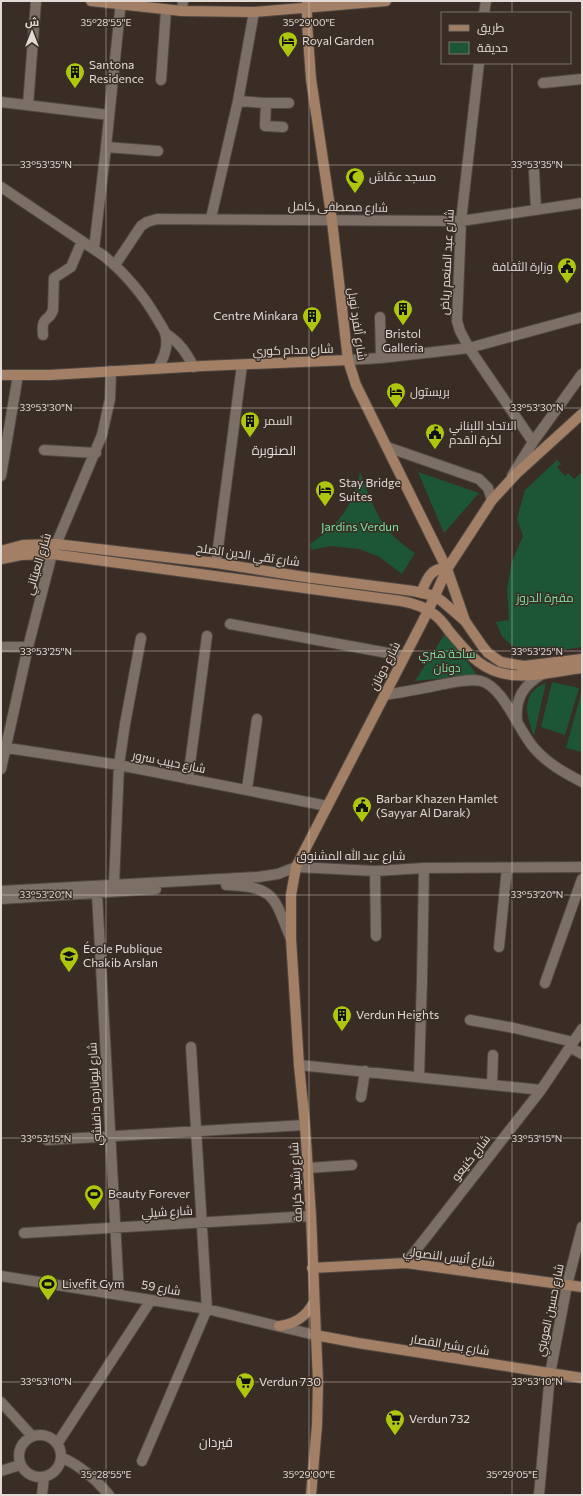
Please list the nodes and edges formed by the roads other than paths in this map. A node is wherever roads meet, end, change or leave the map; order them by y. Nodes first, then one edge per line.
1 (36, 1) edge
2 (91, 1) edge
3 (386, 1) edge
4 (486, 1) edge
5 (120, 2) edge
6 (307, 4) edge
7 (183, 6) edge
8 (166, 10) junction
9 (254, 12) junction
10 (484, 12) edge
11 (479, 64) edge
12 (582, 78) edge
13 (162, 80) dead end
14 (543, 84) dead end
15 (238, 101) junction
16 (1, 102) edge
17 (266, 103) junction
18 (289, 103) dead end
19 (28, 105) junction
20 (109, 115) junction
21 (282, 127) dead end
22 (106, 147) junction
23 (158, 151) dead end
24 (534, 171) dead end
25 (1, 187) edge
26 (582, 202) edge
27 (536, 210) junction
28 (212, 218) junction
29 (332, 220) junction
30 (461, 221) junction
31 (82, 241) junction
32 (94, 249) junction
33 (115, 265) junction
34 (380, 317) dead end
35 (582, 317) edge
36 (165, 333) junction
37 (43, 335) dead end
38 (469, 348) junction
39 (381, 358) junction
40 (348, 360) junction
41 (242, 365) junction
42 (194, 367) junction
43 (158, 368) junction
44 (111, 371) junction
45 (582, 374) edge
46 (1, 375) edge
47 (18, 376) junction
48 (582, 414) edge
49 (533, 442) junction
50 (387, 447) junction
51 (44, 450) dead end
52 (96, 453) junction
53 (1, 476) edge
54 (507, 484) junction
55 (492, 500) junction
56 (56, 544) junction
57 (1, 551) edge
58 (52, 554) junction
59 (1, 559) edge
60 (216, 563) junction
61 (447, 569) junction
62 (421, 593) junction
63 (435, 596) junction
64 (415, 604) junction
65 (428, 611) junction
66 (465, 621) junction
67 (230, 624) dead end
68 (421, 624) junction
69 (207, 636) dead end
70 (141, 638) dead end
71 (1, 647) edge
72 (28, 648) junction
73 (404, 656) junction
74 (582, 659) edge
75 (582, 668) edge
76 (544, 673) junction
77 (385, 695) junction
78 (257, 719) dead end
79 (517, 722) junction
80 (4, 747) edge
81 (119, 765) junction
82 (1, 769) edge
83 (188, 779) junction
84 (582, 782) edge
85 (247, 789) junction
86 (327, 806) junction
87 (582, 867) edge
88 (296, 868) junction
89 (424, 868) junction
90 (507, 868) junction
91 (376, 871) junction
92 (582, 879) edge
93 (114, 884) junction
94 (1, 891) edge
95 (98, 893) junction
96 (1, 899) edge
97 (376, 936) dead end
98 (291, 940) junction
99 (499, 947) dead end
100 (545, 983) dead end
101 (470, 1020) dead end
102 (582, 1029) edge
103 (571, 1044) junction
104 (191, 1048) dead end
105 (582, 1054) edge
106 (493, 1055) dead end
107 (299, 1065) junction
108 (364, 1071) junction
109 (419, 1077) junction
110 (492, 1085) junction
111 (541, 1090) junction
112 (361, 1097) dead end
113 (305, 1125) junction
114 (196, 1132) junction
115 (110, 1136) junction
116 (47, 1140) dead end
117 (352, 1164) dead end
118 (308, 1168) junction
119 (311, 1216) junction
120 (202, 1222) junction
121 (582, 1227) edge
122 (115, 1228) junction
123 (24, 1233) dead end
124 (406, 1263) junction
125 (312, 1268) junction
126 (1, 1276) edge
127 (567, 1285) junction
128 (582, 1287) edge
129 (118, 1294) junction
130 (151, 1300) junction
131 (314, 1302) junction
132 (207, 1309) junction
133 (279, 1326) junction
134 (315, 1334) junction
135 (550, 1374) junction
136 (582, 1378) edge
137 (1, 1402) edge
138 (32, 1436) junction
139 (57, 1444) junction
140 (61, 1457) junction
141 (142, 1461) dead end
142 (20, 1465) junction
143 (1, 1472) edge
144 (44, 1477) junction
145 (42, 1495) edge
146 (109, 1495) edge
147 (311, 1495) edge
148 (539, 1495) edge

1 - 19 street
2 - 5 street
3 - 6 street
4 - 10 street
5 - 8 street
5 - 20 street
6 - 9 street
6 - 29 street, شارع ألفرد نوبل
7 - 8 street
7 - 9 street
8 - 13 street
9 - 15 street
11 - 30 street, شارع عبد المنعم رياض
12 - 14 street
15 - 17 street
15 - 28 street
16 - 19 street
17 - 18 street
17 - 21 street
19 - 20 street
20 - 22 street
22 - 23 street
22 - 32 street
24 - 27 street
25 - 31 street
26 - 27 street, شارع مصطفى كامل
27 - 30 street, شارع مصطفى كامل
28 - 29 street, شارع مصطفى كامل
28 - 33 street, شارع مصطفى كامل
29 - 30 street, شارع مصطفى كامل
29 - 40 street, شارع ألفرد نوبل
30 - 38 street, شارع عبد المنعم رياض
31 - 32 street
31 - 37 street
32 - 33 street
33 - 36 street
34 - 39 street
35 - 38 street, شارع مدام كوري
36 - 42 street
36 - 43 street
38 - 39 street, شارع مدام كوري
38 - 49 street, شارع عبد المنعم رياض
39 - 40 street, شارع مدام كوري
40 - 41 street, شارع مدام كوري
40 - 50 street, شارع ألفرد نوبل
41 - 42 street, شارع مدام كوري
41 - 60 street
42 - 43 street, شارع مدام كوري
43 - 44 street, شارع مدام كوري
44 - 47 street, شارع مدام كوري
44 - 52 street, شارع العيتاني
45 - 49 street, شارع دونان
46 - 47 street, شارع مدام كوري
47 - 53 street
48 - 54 street, شارع دونان
49 - 54 street, شارع دونان
50 - 55 street
50 - 61 street, شارع ألفرد نوبل
51 - 52 street
52 - 56 street, شارع العيتاني
54 - 55 street, شارع دونان
55 - 61 street, شارع دونان
56 - 57 street, شارع تقي الدين الصلح
56 - 58 street, شارع العيتاني
56 - 60 street, شارع تقي الدين الصلح
58 - 59 street, شارع تقي الدين الصلح
58 - 64 street, شارع تقي الدين الصلح
58 - 72 street, شارع العيتاني
60 - 62 street, شارع تقي الدين الصلح
61 - 62 street
61 - 63 street, شارع دونان
61 - 66 street, شارع ألفرد نوبل
62 - 63 street, شارع تقي الدين الصلح
63 - 65 street, شارع دونان
63 - 66 street
64 - 65 street, شارع تقي الدين الصلح
64 - 68 street
65 - 68 street, شارع دونان
65 - 76 street, شارع تقي الدين الصلح
66 - 74 street
67 - 73 street
68 - 73 street, شارع دونان
69 - 83 street
70 - 81 street
71 - 72 street
72 - 80 street, شارع العيتاني
73 - 77 street, شارع دونان
75 - 76 street, شارع تقي الدين الصلح
76 - 79 street
77 - 79 street
77 - 86 street, شارع دونان
78 - 85 street
79 - 84 street
80 - 81 street, شارع حبيب سرور
80 - 82 street, شارع العيتاني
81 - 83 street, شارع حبيب سرور
81 - 93 street
83 - 85 street, شارع حبيب سرور
85 - 86 street, شارع حبيب سرور
86 - 88 street, شارع دونان
87 - 90 street, شارع عبد الله المشنوق
88 - 91 street, شارع عبد الله المشنوق
88 - 93 street, شارع عبد الله المشنوق
88 - 98 street, شارع رشيد كرامة
89 - 90 street, شارع عبد الله المشنوق
89 - 91 street, شارع عبد الله المشنوق
89 - 109 street
90 - 99 street
91 - 97 street
92 - 100 street
93 - 94 street, شارع عبد الله المشنوق
95 - 96 street
95 - 98 street
95 - 115 street, شارع ليوناردو دافنشي
98 - 107 street, شارع رشيد كرامة
101 - 103 street
102 - 103 street, شارع كنيعو
103 - 105 street
103 - 111 street, شارع كنيعو
104 - 114 street
106 - 110 street
107 - 108 street
107 - 113 street, شارع رشيد كرامة
108 - 109 street
108 - 112 street
109 - 110 street
110 - 111 street
111 - 124 street, شارع كنيعو
113 - 114 street
113 - 118 street, شارع رشيد كرامة
114 - 115 street
114 - 120 street
115 - 116 street
115 - 122 street, شارع ليوناردو دافنشي
117 - 118 street
118 - 119 street, شارع رشيد كرامة
119 - 120 street, شارع شيلي
119 - 125 street, شارع رشيد كرامة
120 - 122 street, شارع شيلي
120 - 132 street
121 - 127 street, شارع حسين العويني
122 - 123 street, شارع شيلي
122 - 129 street, شارع ليوناردو دافنشي
124 - 125 street, شارع أنيس النصولي
124 - 127 street, شارع أنيس النصولي
125 - 131 street, شارع رشيد كرامة
126 - 129 street, شارع 59
127 - 128 street, شارع أنيس النصولي
127 - 135 street, شارع حسين العويني
129 - 130 street, شارع 59
130 - 132 street, شارع 59
130 - 139 street
131 - 133 street
131 - 134 street, شارع رشيد كرامة
132 - 133 street, شارع 59
132 - 141 street
133 - 134 street, شارع 59
134 - 135 street, شارع بشير القصار
134 - 147 street, شارع رشيد كرامة
135 - 136 street, شارع بشير القصار
135 - 148 street, شارع حسين العويني
137 - 138 street
138 - 139 street
138 - 142 street
139 - 140 street
140 - 144 street
140 - 146 street
142 - 143 street
142 - 144 street
144 - 145 street

